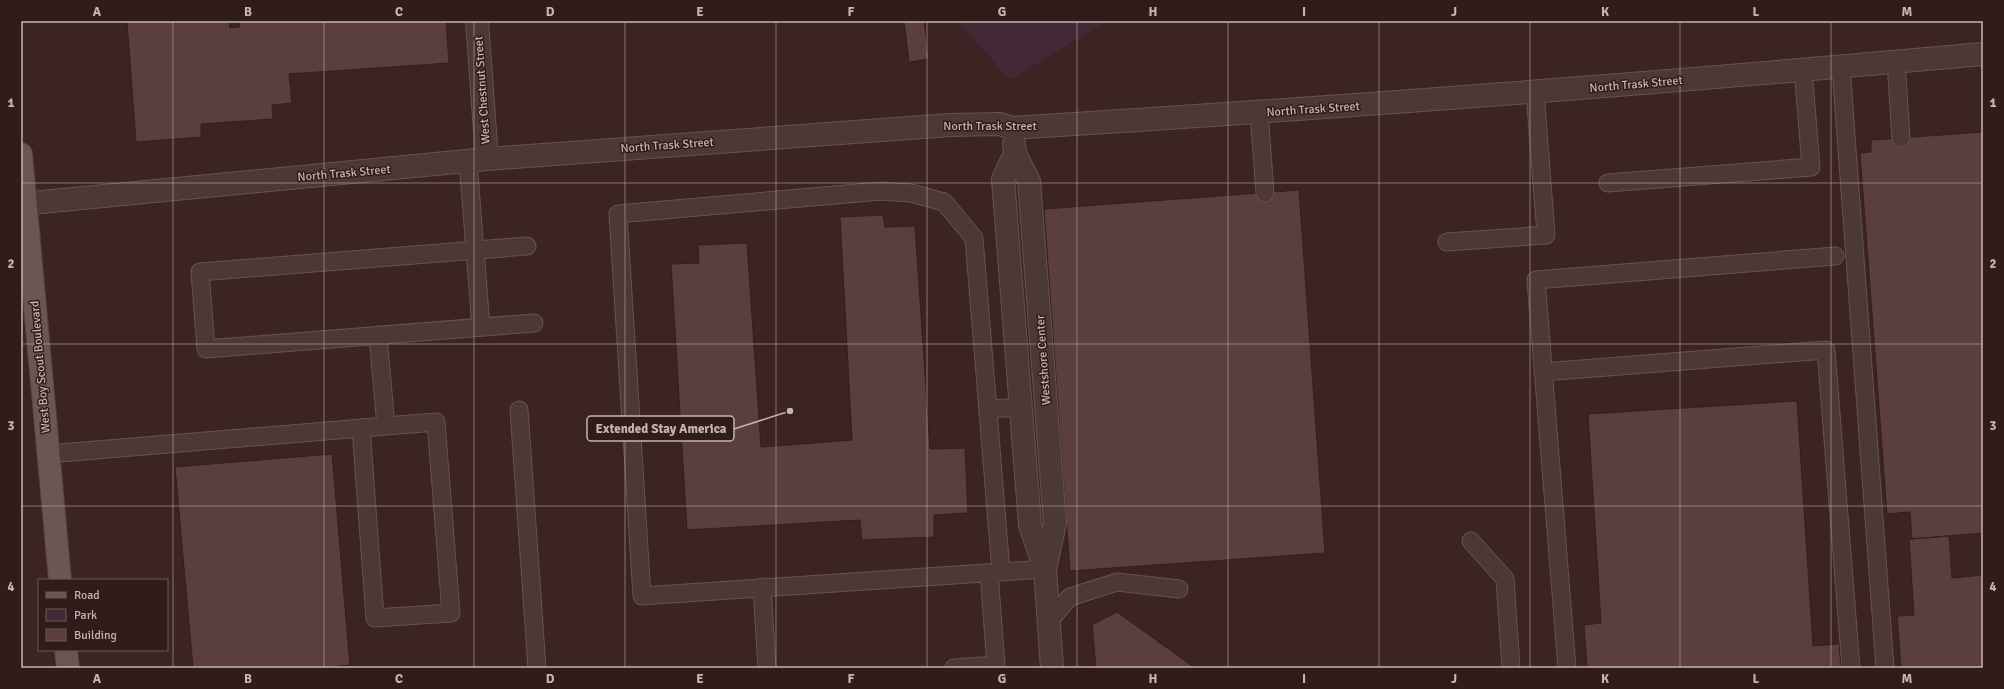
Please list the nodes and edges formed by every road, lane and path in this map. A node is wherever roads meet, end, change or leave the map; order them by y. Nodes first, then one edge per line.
1 (477, 21) edge
2 (1983, 54) edge
3 (1896, 62) junction
4 (1841, 67) junction
5 (1803, 69) junction
6 (1535, 92) junction
7 (1259, 112) junction
8 (1012, 128) junction
9 (1901, 138) dead end
10 (21, 154) edge
11 (1015, 154) junction
12 (478, 160) junction
13 (1608, 183) dead end
14 (1265, 193) dead end
15 (24, 204) edge
16 (1448, 242) dead end
17 (528, 246) dead end
18 (475, 250) junction
19 (1834, 256) dead end
20 (534, 323) dead end
21 (481, 327) junction
22 (378, 336) junction
23 (1543, 372) junction
24 (1046, 405) junction
25 (1021, 407) junction
26 (988, 409) junction
27 (519, 410) dead end
28 (386, 426) junction
29 (361, 428) junction
30 (48, 454) junction
31 (1470, 541) dead end
32 (1045, 569) junction
33 (995, 572) junction
34 (60, 579) edge
35 (762, 587) junction
36 (1179, 589) dead end
37 (1049, 621) junction
38 (66, 651) edge
39 (68, 668) edge
40 (537, 668) edge
41 (767, 668) edge
42 (954, 668) edge
43 (1052, 668) edge
44 (1511, 668) edge
45 (1567, 668) edge
46 (1851, 668) edge
47 (1885, 668) edge

1 - 12 street, West Chestnut Street
2 - 3 street, North Trask Street
3 - 4 street, North Trask Street
3 - 9 lane
4 - 5 street, North Trask Street
4 - 47 lane
5 - 6 street, North Trask Street
5 - 13 lane
6 - 7 street, North Trask Street
6 - 16 lane
7 - 8 street, North Trask Street
7 - 14 lane
8 - 11 street, Westshore Center
8 - 12 street, North Trask Street
10 - 15 main road, West Boy Scout Boulevard
11 - 24 street, Westshore Center
11 - 25 street, Westshore Center
12 - 15 street, North Trask Street
12 - 18 lane
15 - 30 main road, West Boy Scout Boulevard
17 - 18 lane
18 - 21 lane
18 - 22 lane
19 - 23 lane
20 - 21 lane
21 - 22 lane
22 - 28 lane
23 - 45 lane
23 - 46 lane
24 - 25 street
24 - 32 street, Westshore Center
25 - 26 lane
25 - 32 street, Westshore Center
26 - 33 lane
26 - 35 lane
27 - 40 lane
28 - 29 lane
28 - 29 lane
29 - 30 lane
30 - 34 main road, West Boy Scout Boulevard
31 - 44 lane
32 - 33 lane
32 - 37 street, Westshore Center
33 - 35 lane
33 - 42 lane
35 - 41 lane
36 - 37 lane
37 - 43 street, Westshore Center
38 - 39 main road

